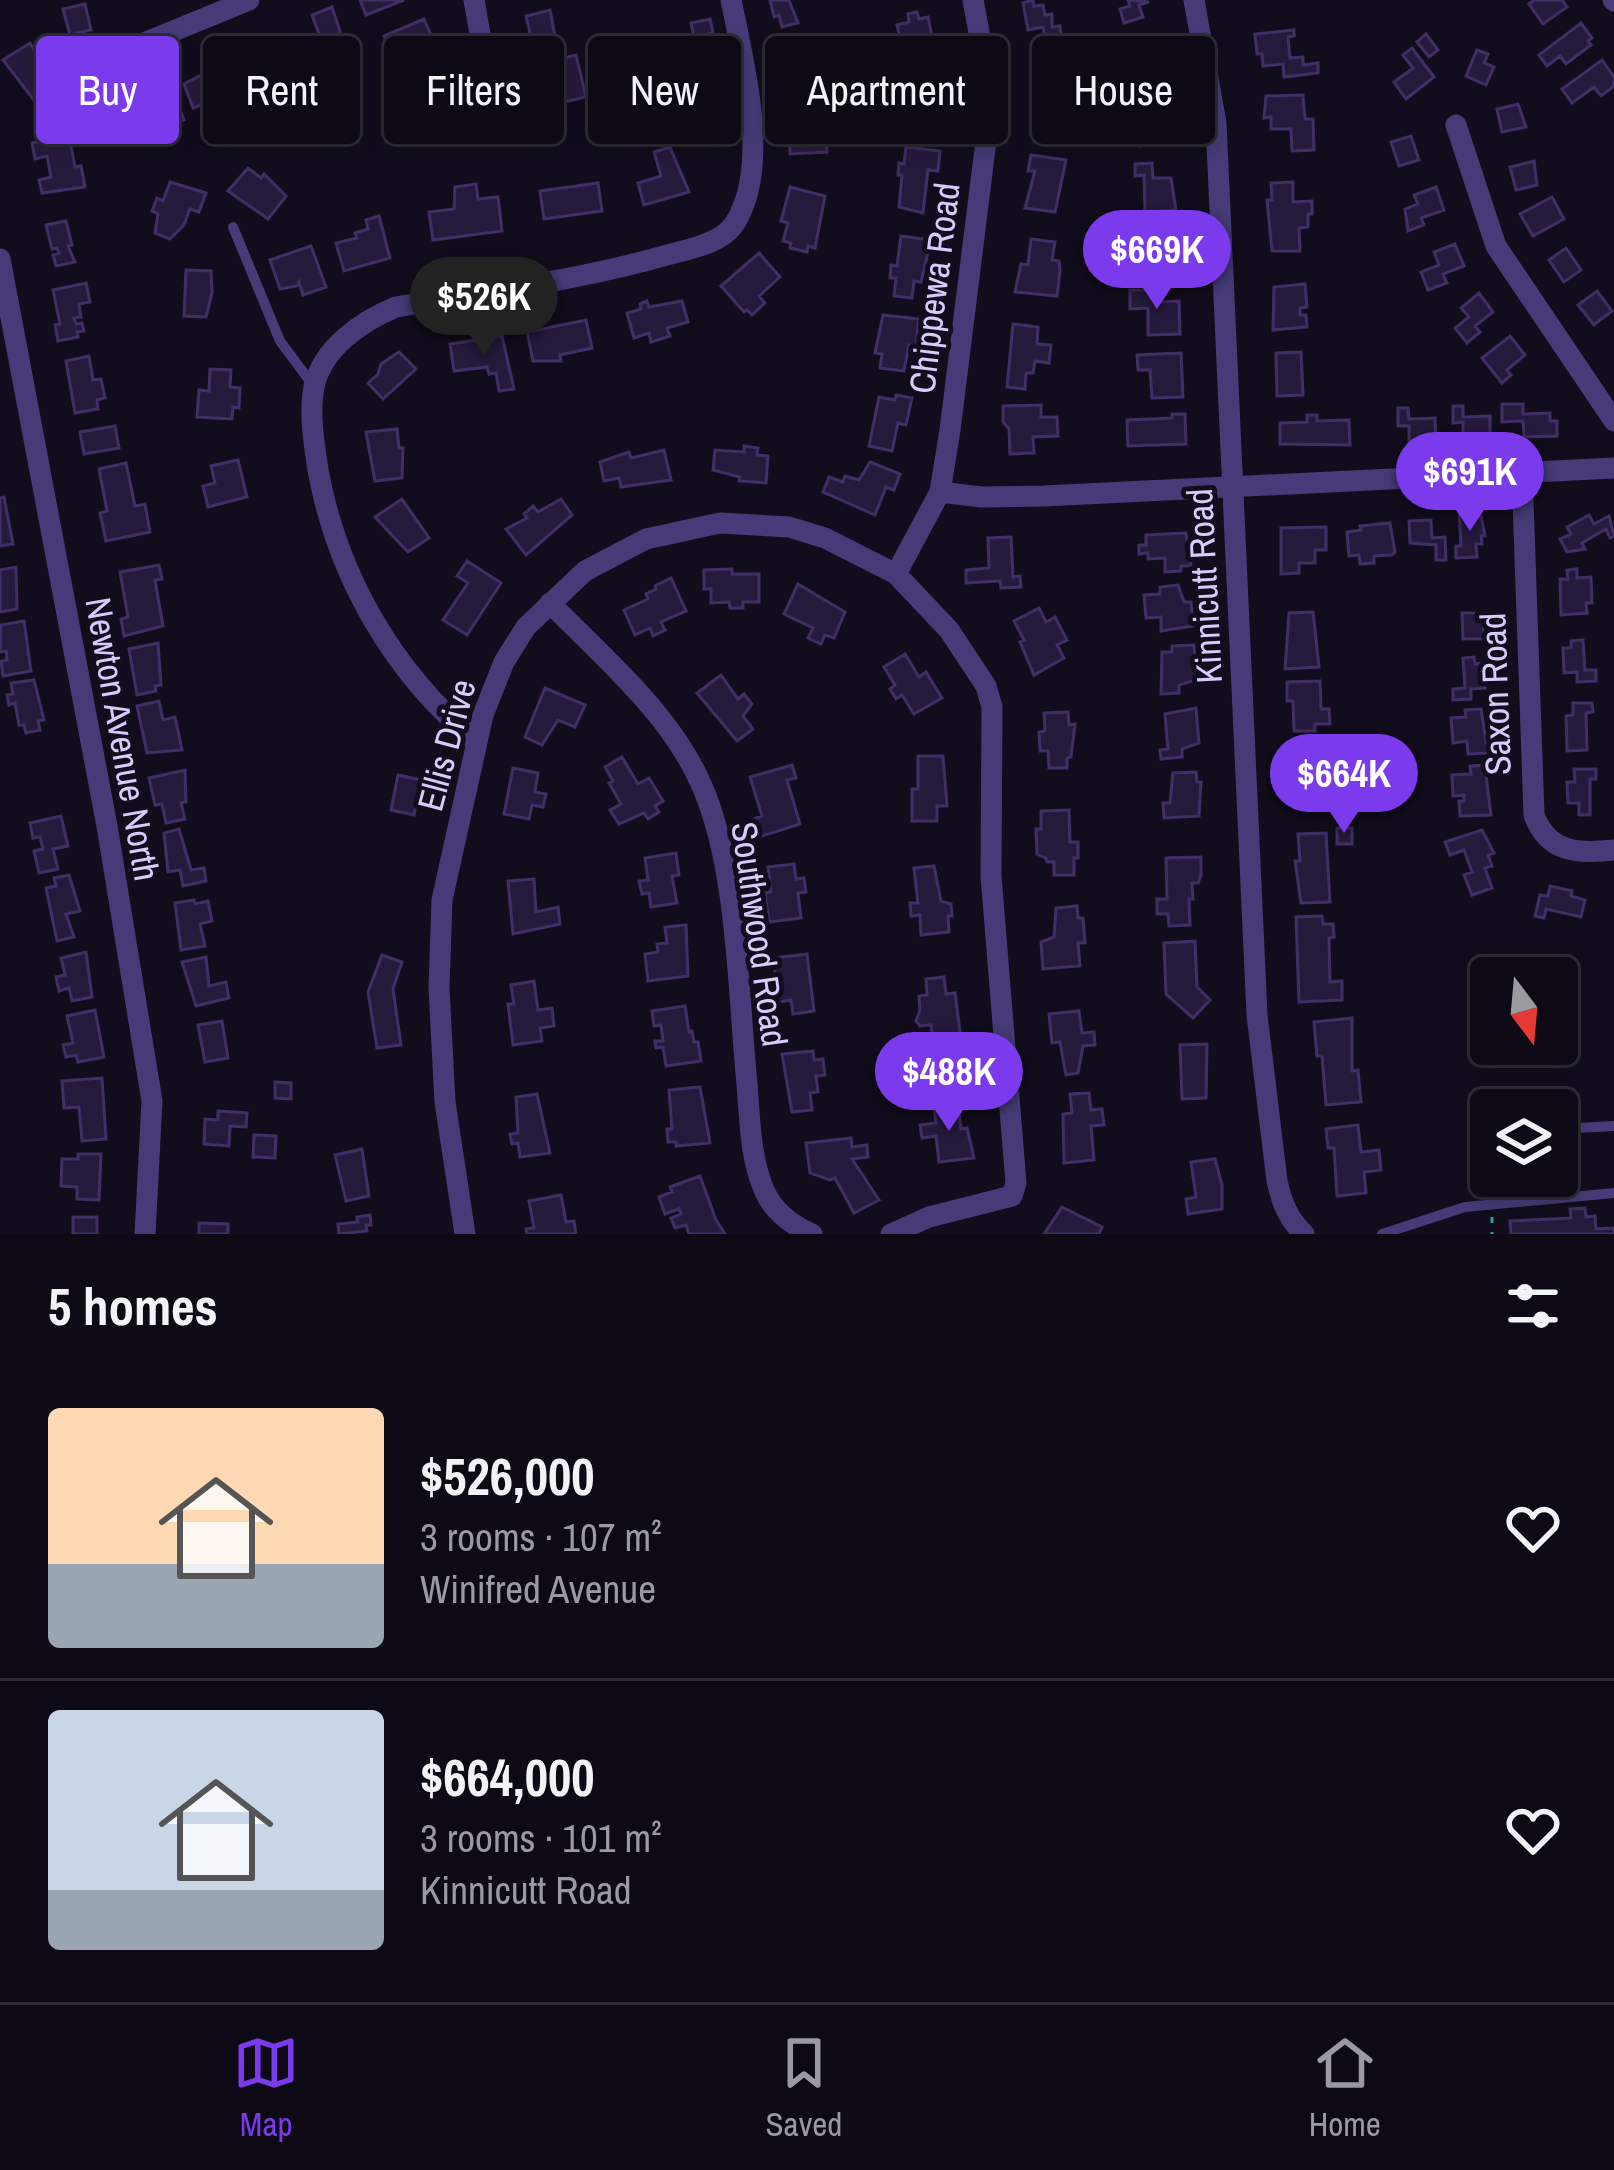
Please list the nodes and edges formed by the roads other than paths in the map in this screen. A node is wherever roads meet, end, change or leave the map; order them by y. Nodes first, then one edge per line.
1 (249, 0) edge
2 (474, 0) edge
3 (730, 0) edge
4 (973, 0) edge
5 (1194, 0) edge
6 (161, 36) edge
7 (480, 36) edge
8 (1456, 125) dead end
9 (233, 227) dead end
10 (0, 259) edge
11 (314, 386) junction
12 (1614, 421) edge
13 (1614, 468) edge
14 (1522, 472) junction
15 (1231, 486) junction
16 (940, 492) junction
17 (896, 574) junction
18 (550, 603) junction
19 (476, 741) junction
20 (1614, 850) edge
21 (1614, 1126) edge
22 (1578, 1128) edge
23 (1614, 1193) edge
24 (1507, 1197) edge
25 (1507, 1201) junction
26 (145, 1234) edge
27 (465, 1234) edge
28 (812, 1234) edge
29 (891, 1234) edge
30 (1304, 1234) edge
31 (1382, 1234) edge

1 - 6 street
2 - 7 street
3 - 11 street
4 - 16 street, Chippewa Road
5 - 15 street, Kinnicutt Road
8 - 12 street
9 - 11 lane
10 - 26 street, Newton Avenue North
11 - 19 street
13 - 14 street
14 - 15 street
14 - 20 street, Saxon Road
15 - 16 street
15 - 30 street, Kinnicutt Road
16 - 17 street, Chippewa Road
17 - 18 street, Ellis Drive
17 - 29 street, Ellis Drive
18 - 19 street, Ellis Drive
18 - 28 street, Southwood Road
19 - 27 street, Ellis Drive
21 - 22 lane
23 - 25 lane
24 - 25 lane
25 - 31 lane

